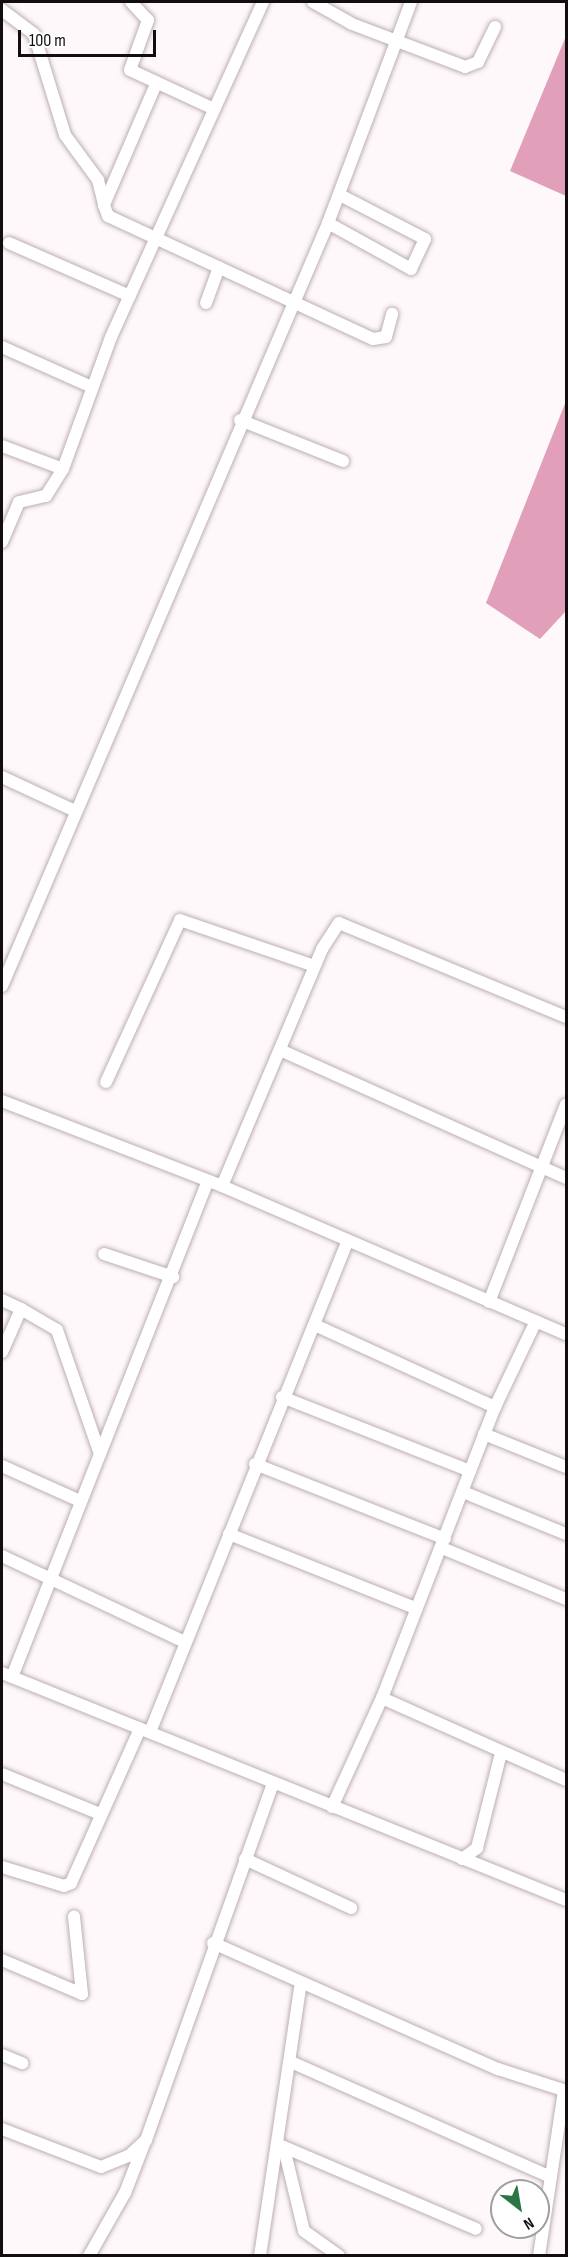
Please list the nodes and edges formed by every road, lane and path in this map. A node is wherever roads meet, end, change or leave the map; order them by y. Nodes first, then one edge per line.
1 (263, 2) edge
2 (313, 2) edge
3 (411, 2) edge
4 (138, 3) edge
5 (2, 10) edge
6 (495, 27) dead end
7 (398, 40) junction
8 (156, 84) junction
9 (214, 109) junction
10 (340, 195) junction
11 (104, 205) junction
12 (328, 223) junction
13 (156, 239) junction
14 (9, 243) dead end
15 (219, 267) junction
16 (130, 296) junction
17 (293, 301) junction
18 (206, 303) dead end
19 (392, 314) dead end
20 (2, 347) edge
21 (92, 387) junction
22 (240, 420) junction
23 (2, 446) edge
24 (343, 460) dead end
25 (63, 469) junction
26 (2, 542) edge
27 (2, 777) edge
28 (73, 810) junction
29 (314, 966) junction
30 (2, 986) edge
31 (567, 1017) edge
32 (280, 1050) junction
33 (106, 1082) dead end
34 (2, 1101) edge
35 (567, 1104) edge
36 (541, 1167) junction
37 (567, 1178) edge
38 (207, 1183) junction
39 (222, 1186) junction
40 (348, 1240) junction
41 (104, 1254) dead end
42 (173, 1277) junction
43 (2, 1300) edge
44 (489, 1302) junction
45 (21, 1309) junction
46 (536, 1322) junction
47 (317, 1326) junction
48 (567, 1334) edge
49 (2, 1352) edge
50 (282, 1397) junction
51 (495, 1407) junction
52 (484, 1434) junction
53 (100, 1454) junction
54 (255, 1464) junction
55 (2, 1466) edge
56 (567, 1467) edge
57 (470, 1471) junction
58 (463, 1492) junction
59 (80, 1501) junction
60 (229, 1534) junction
61 (567, 1534) edge
62 (444, 1543) junction
63 (2, 1556) edge
64 (52, 1582) junction
65 (567, 1599) edge
66 (417, 1609) junction
67 (183, 1641) junction
68 (7, 1675) edge
69 (382, 1698) junction
70 (145, 1731) junction
71 (501, 1753) junction
72 (2, 1774) edge
73 (567, 1780) edge
74 (273, 1784) junction
75 (332, 1807) junction
76 (100, 1814) junction
77 (245, 1859) junction
78 (462, 1859) junction
79 (2, 1867) edge
80 (567, 1900) edge
81 (351, 1908) dead end
82 (74, 1916) dead end
83 (213, 1943) junction
84 (2, 1960) edge
85 (301, 1983) junction
86 (2, 2055) edge
87 (291, 2062) junction
88 (22, 2063) dead end
89 (566, 2091) edge
90 (2, 2129) edge
91 (146, 2140) junction
92 (281, 2146) junction
93 (551, 2177) junction
94 (476, 2229) dead end
95 (89, 2256) edge
96 (260, 2256) edge
97 (339, 2256) edge
98 (539, 2256) edge

1 - 9 street
2 - 7 street
3 - 7 street
4 - 8 street
5 - 11 street
6 - 7 street
7 - 10 street
8 - 9 street
8 - 11 street
9 - 13 street
10 - 12 street
10 - 12 street
11 - 13 street
12 - 17 street
13 - 15 street
13 - 16 street
14 - 16 street
15 - 17 street
15 - 18 street
16 - 21 street
17 - 19 street
17 - 22 street
20 - 21 street
21 - 25 street
22 - 24 street
22 - 28 street
23 - 25 street
25 - 26 street
27 - 28 street
28 - 30 street
29 - 31 street
29 - 32 street
29 - 33 street
32 - 36 street
32 - 39 street
34 - 38 street
35 - 36 street
36 - 37 street
36 - 44 street
38 - 39 street
38 - 42 street
39 - 40 street
40 - 44 street
40 - 47 street
41 - 42 street
42 - 53 street
43 - 45 street
44 - 46 street
45 - 49 street
45 - 53 street
46 - 48 street
46 - 51 street
47 - 50 street
47 - 51 street
50 - 54 street
50 - 57 street
51 - 52 street
52 - 56 street
52 - 57 street
53 - 59 street
54 - 60 street
54 - 62 street
55 - 59 street
57 - 58 street
58 - 61 street
58 - 62 street
59 - 64 street
60 - 66 street
60 - 67 street
62 - 65 street
62 - 66 street
63 - 64 street
64 - 67 street
64 - 68 street
66 - 69 street
67 - 70 street
68 - 70 street
69 - 71 street
69 - 75 street
70 - 74 street
70 - 76 street
71 - 73 street
71 - 78 street
72 - 76 street
74 - 75 street
74 - 77 street
75 - 78 street
76 - 79 street
77 - 81 street
77 - 83 street
78 - 80 street
82 - 84 street
83 - 85 street
83 - 91 street
85 - 87 street
85 - 89 street
86 - 88 street
87 - 92 street
87 - 93 street
89 - 93 street
90 - 91 street
91 - 95 street
92 - 94 street
92 - 96 street
92 - 97 street
93 - 98 street

